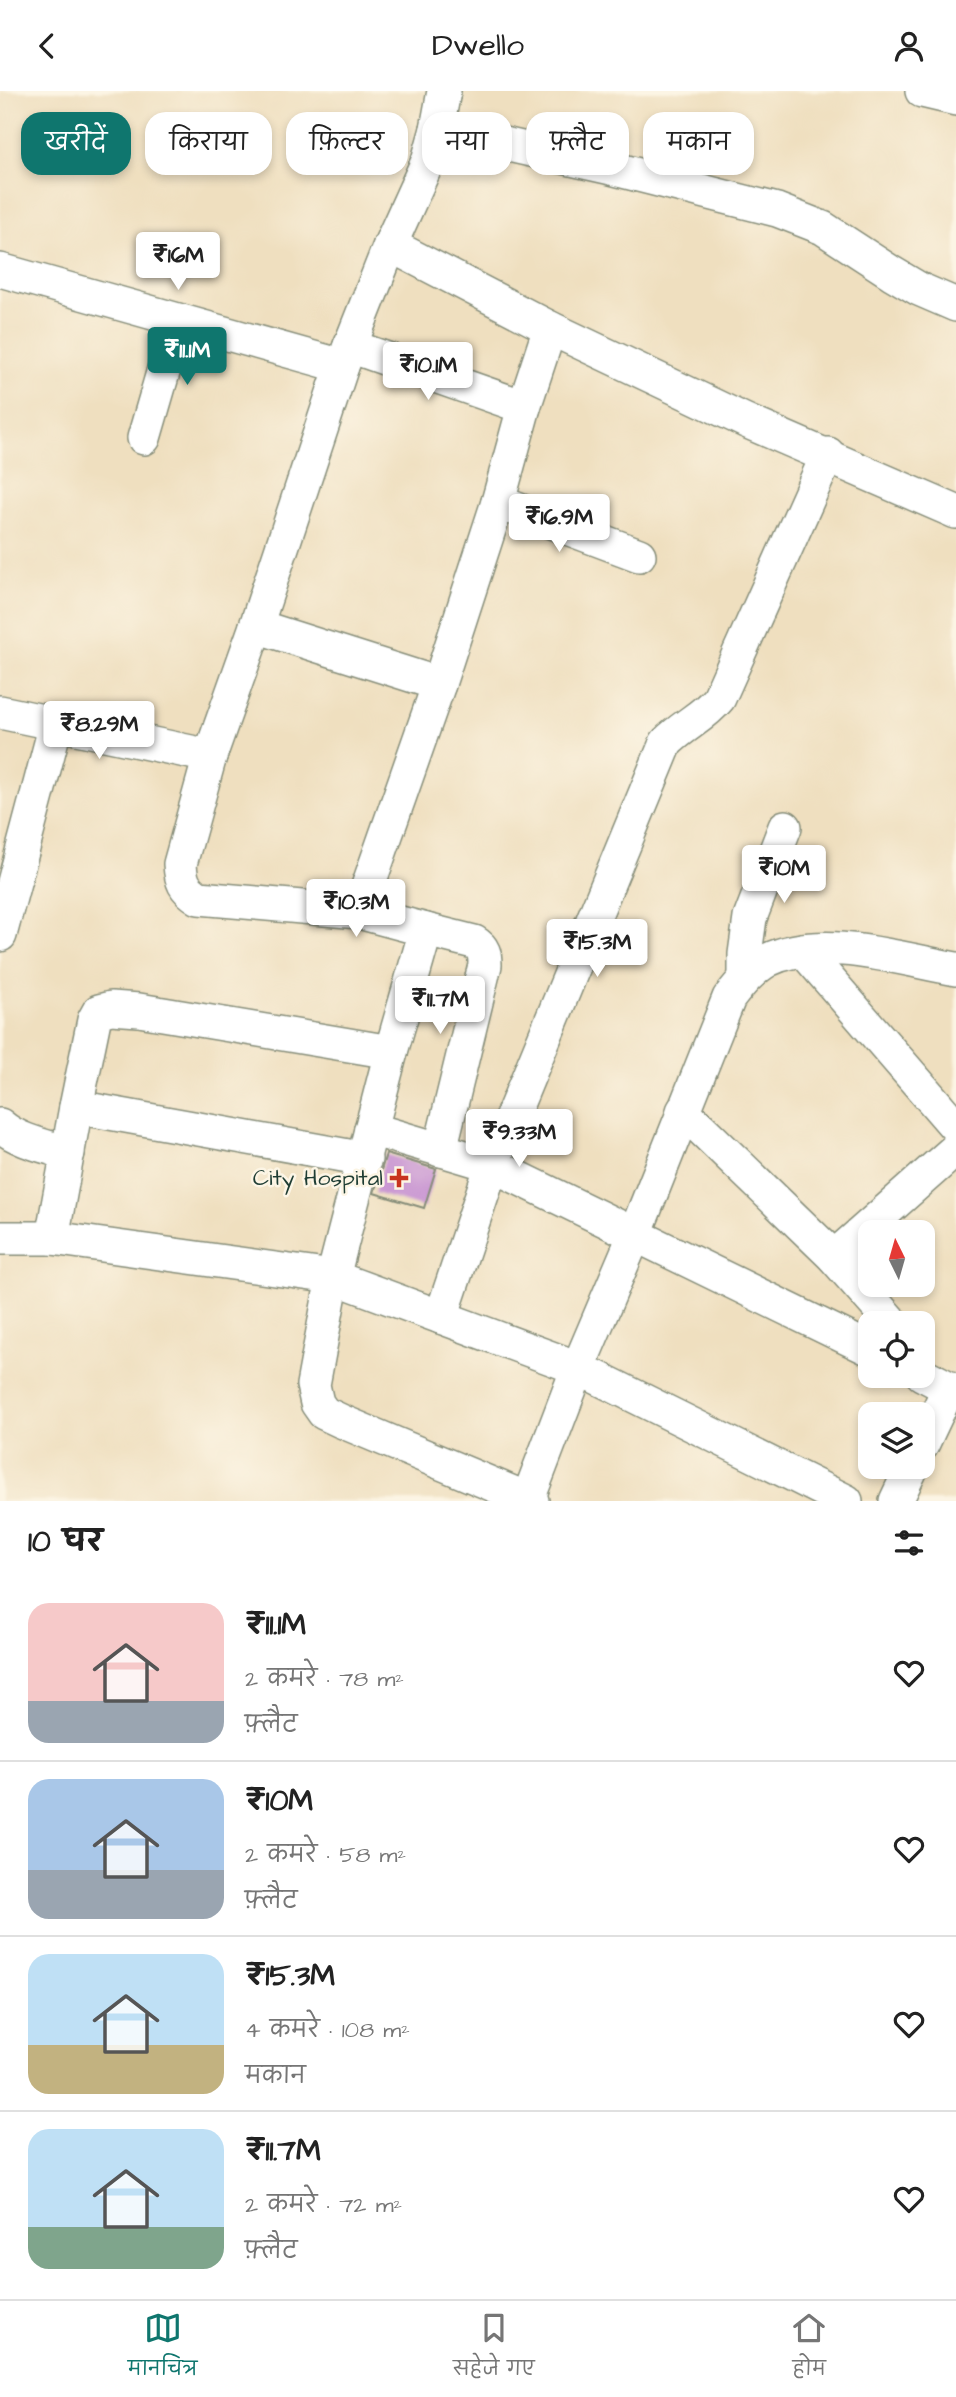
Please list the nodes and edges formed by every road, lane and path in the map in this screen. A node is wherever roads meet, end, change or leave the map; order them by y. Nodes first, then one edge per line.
1 (444, 91) edge
2 (922, 91) edge
3 (956, 99) edge
4 (440, 112) edge
5 (512, 146) edge
6 (422, 174) edge
7 (390, 245) junction
8 (0, 270) edge
9 (956, 305) edge
10 (178, 321) junction
11 (551, 328) junction
12 (346, 356) junction
13 (524, 407) junction
14 (144, 438) dead end
15 (828, 454) junction
16 (498, 502) junction
17 (956, 512) edge
18 (639, 555) dead end
19 (256, 626) junction
20 (439, 684) junction
21 (0, 712) edge
22 (56, 724) junction
23 (210, 756) junction
24 (785, 827) dead end
25 (359, 912) junction
26 (426, 930) junction
27 (0, 935) edge
28 (803, 950) junction
29 (956, 969) edge
30 (745, 977) junction
31 (391, 1052) junction
32 (76, 1107) junction
33 (683, 1111) junction
34 (0, 1125) edge
35 (956, 1127) edge
36 (368, 1144) junction
37 (956, 1149) edge
38 (440, 1150) junction
39 (68, 1153) junction
40 (492, 1165) junction
41 (635, 1234) junction
42 (0, 1238) edge
43 (51, 1238) junction
44 (834, 1257) junction
45 (333, 1277) junction
46 (881, 1311) edge
47 (442, 1317) junction
48 (858, 1343) edge
49 (578, 1368) junction
50 (938, 1380) edge
51 (933, 1402) edge
52 (906, 1479) edge
53 (530, 1500) edge
54 (846, 1501) edge
55 (896, 1501) edge

1 - 4 street
2 - 3 street
5 - 9 street
6 - 7 street
7 - 11 street
7 - 12 street
8 - 10 street
10 - 12 street
10 - 14 street
11 - 13 street
11 - 15 street
12 - 13 street
12 - 19 street
13 - 16 street
15 - 17 street
15 - 40 street
16 - 18 street
16 - 20 street
19 - 20 street
19 - 23 street
20 - 25 street
21 - 22 street
22 - 23 street
22 - 27 street
23 - 25 street
24 - 30 street
25 - 26 street
26 - 31 street
26 - 38 street
28 - 29 street
28 - 30 street
28 - 35 street
30 - 33 street
31 - 32 street
31 - 36 street
32 - 36 street
32 - 39 street
33 - 41 street
33 - 44 street
34 - 39 street
36 - 38 street
36 - 45 street
37 - 44 street
38 - 40 street
39 - 43 street
40 - 41 street
40 - 47 street
41 - 48 street
41 - 49 street
42 - 43 street
43 - 45 street
44 - 46 street
45 - 47 street
45 - 53 street
47 - 49 street
49 - 53 street
49 - 54 street
50 - 51 street
52 - 55 street

